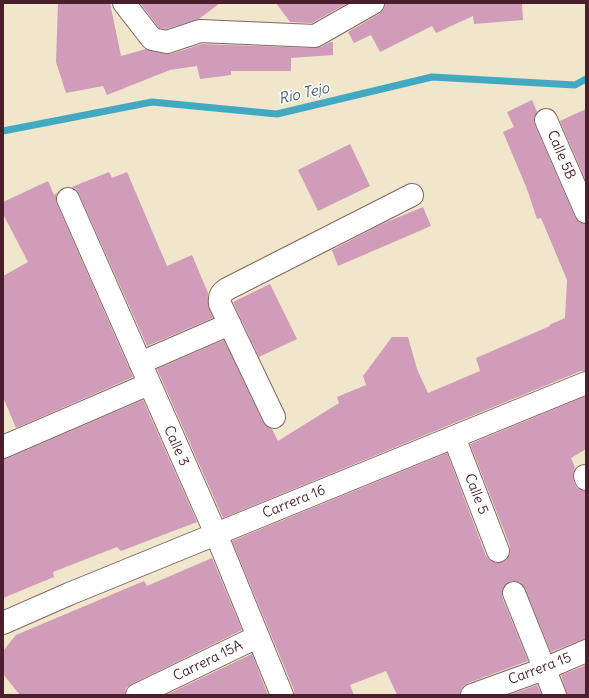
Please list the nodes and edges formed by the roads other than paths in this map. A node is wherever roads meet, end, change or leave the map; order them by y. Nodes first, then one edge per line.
1 (124, 3) edge
2 (373, 3) edge
3 (546, 120) dead end
4 (412, 195) dead end
5 (68, 200) dead end
6 (586, 212) edge
7 (230, 324) junction
8 (140, 363) junction
9 (586, 383) edge
10 (149, 384) junction
11 (274, 417) dead end
12 (454, 437) junction
13 (6, 441) edge
14 (216, 534) junction
15 (498, 551) dead end
16 (514, 593) dead end
17 (3, 623) edge
18 (257, 637) junction
19 (586, 651) edge
20 (544, 669) junction
21 (137, 695) edge
22 (282, 695) edge
23 (472, 695) edge
24 (555, 695) edge

1 - 2 street
3 - 6 street, Calle 5B
4 - 7 street
5 - 8 street, Calle 3
7 - 8 street
7 - 11 street
8 - 10 street, Calle 3
9 - 12 street, Carrera 16
10 - 13 street
10 - 14 street, Calle 3
12 - 14 street, Carrera 16
12 - 15 street, Calle 5
14 - 17 street, Carrera 16
14 - 18 street, Calle 3
16 - 20 street
18 - 21 street, Carrera 15A
18 - 22 street, Calle 3
19 - 20 street, Carrera 15
20 - 23 street, Carrera 15
20 - 24 street

